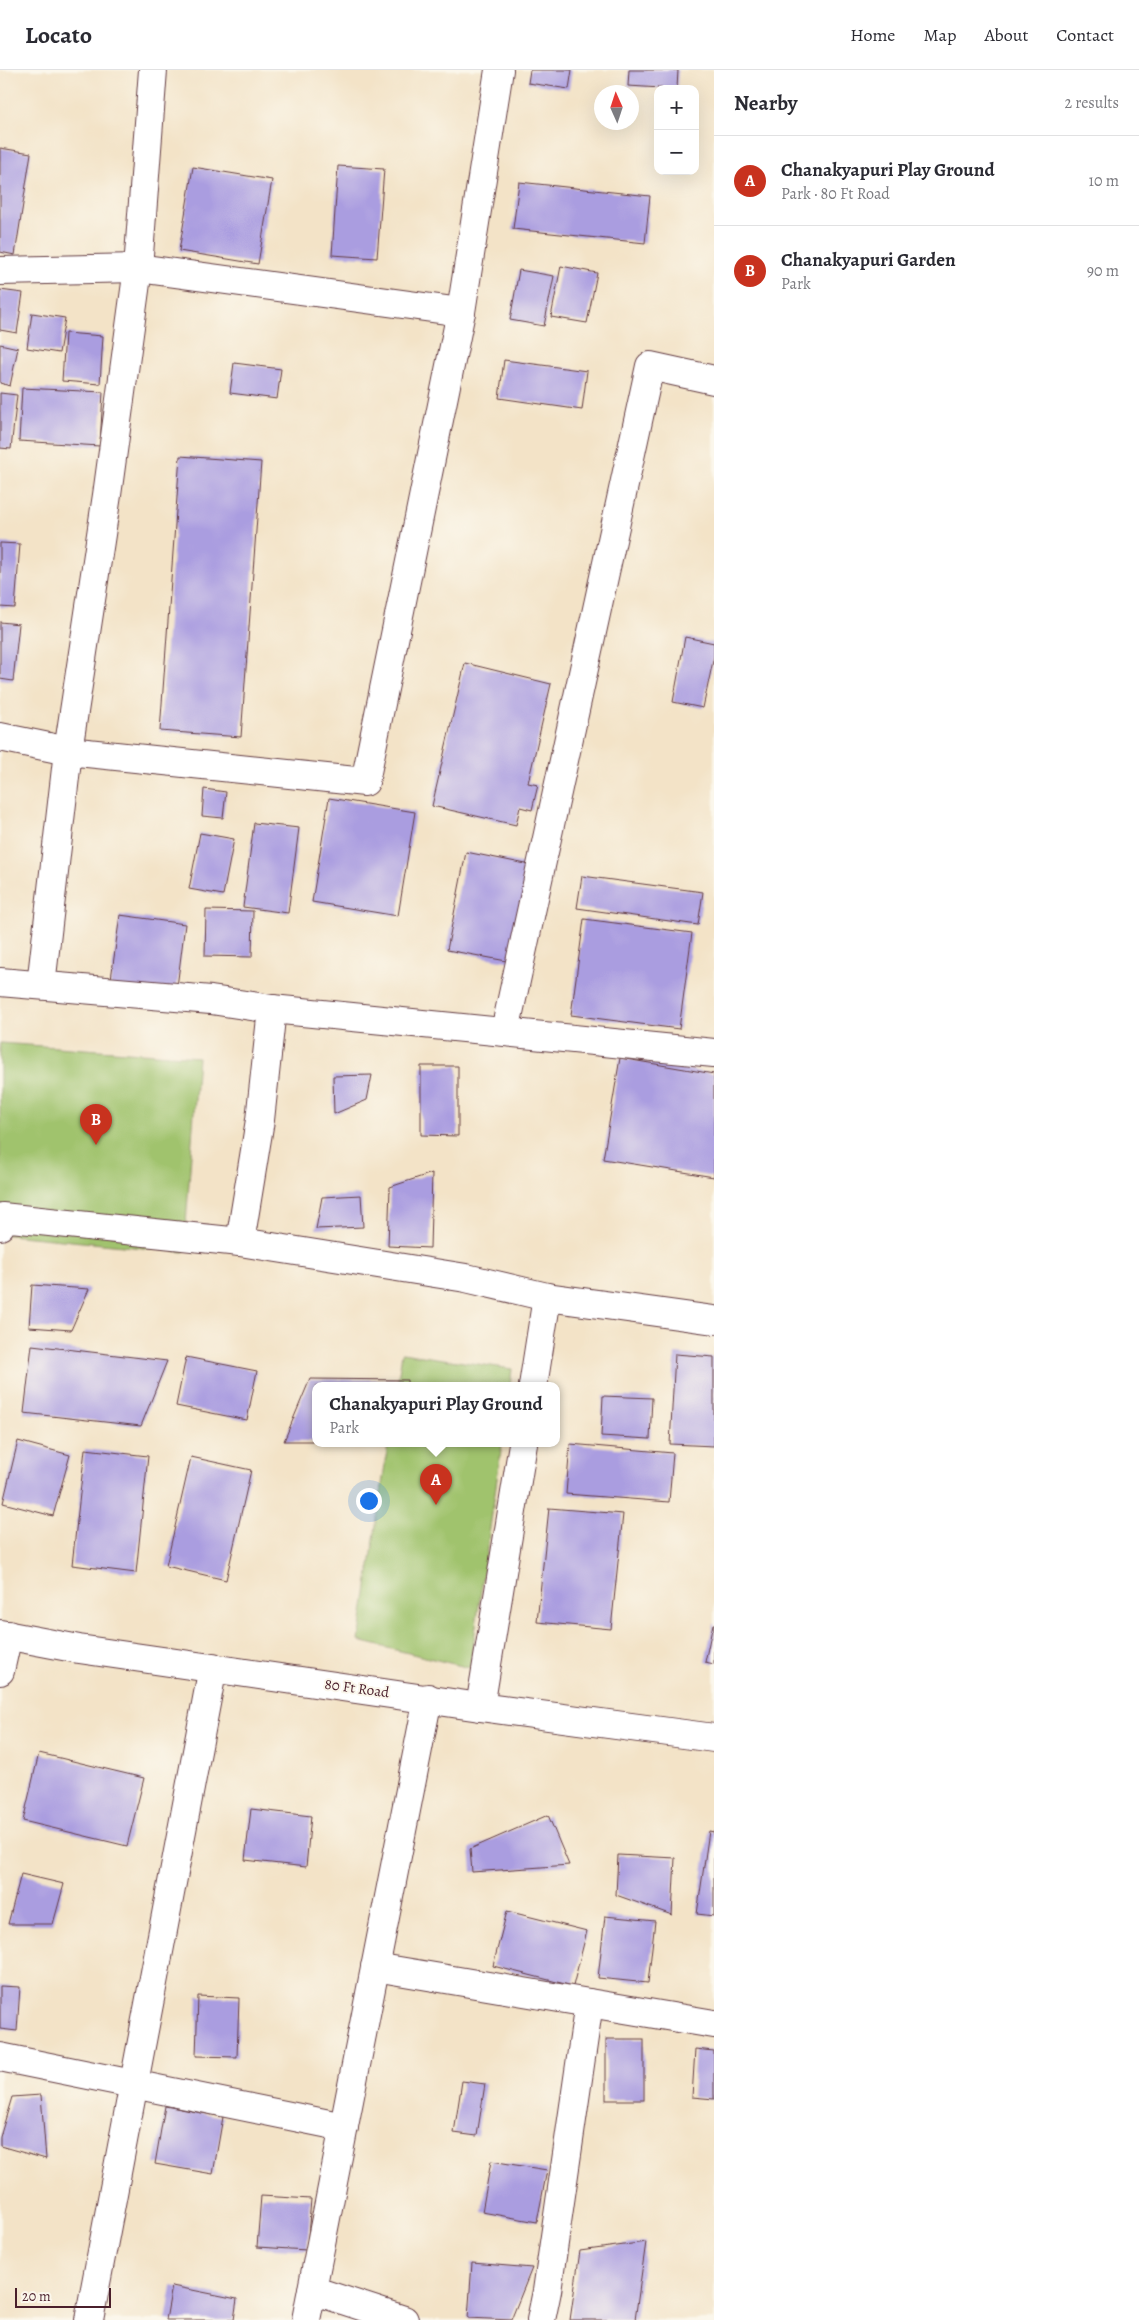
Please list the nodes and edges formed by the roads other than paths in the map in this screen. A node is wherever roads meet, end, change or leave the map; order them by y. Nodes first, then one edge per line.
1 (153, 70) edge
2 (499, 70) edge
3 (138, 268) junction
4 (0, 271) edge
5 (460, 312) junction
6 (714, 380) edge
7 (0, 737) edge
8 (68, 751) junction
9 (0, 982) edge
10 (41, 985) junction
11 (272, 1009) junction
12 (505, 1031) junction
13 (714, 1053) edge
14 (1, 1220) edge
15 (240, 1242) junction
16 (547, 1297) junction
17 (714, 1320) edge
18 (533, 1382) edge
19 (523, 1447) edge
20 (4, 1635) edge
21 (213, 1668) junction
22 (0, 1671) edge
23 (428, 1698) junction
24 (480, 1707) junction
25 (714, 1738) edge
26 (375, 1967) junction
27 (589, 2003) junction
28 (714, 2024) edge
29 (0, 2057) edge
30 (134, 2084) junction
31 (344, 2127) junction
32 (312, 2290) junction
33 (89, 2320) edge
34 (306, 2320) edge
35 (404, 2320) edge
36 (540, 2320) edge

1 - 3 street
2 - 5 street
3 - 4 street
3 - 5 street
3 - 8 street
5 - 8 street
6 - 12 street
7 - 8 street
8 - 10 street
9 - 10 street
10 - 11 street
11 - 12 street
11 - 15 street
12 - 13 street
14 - 15 street
15 - 16 street
16 - 17 street
16 - 18 street
19 - 24 street
20 - 21 street, 80 Ft Road
20 - 22 street
21 - 23 street, 80 Ft Road
21 - 30 street
23 - 24 street, 80 Ft Road
23 - 26 street
24 - 25 street, 80 Ft Road
26 - 27 street
26 - 31 street
27 - 28 street
27 - 36 street
29 - 30 street
30 - 31 street
30 - 33 street
31 - 32 street
32 - 34 street
32 - 35 street

